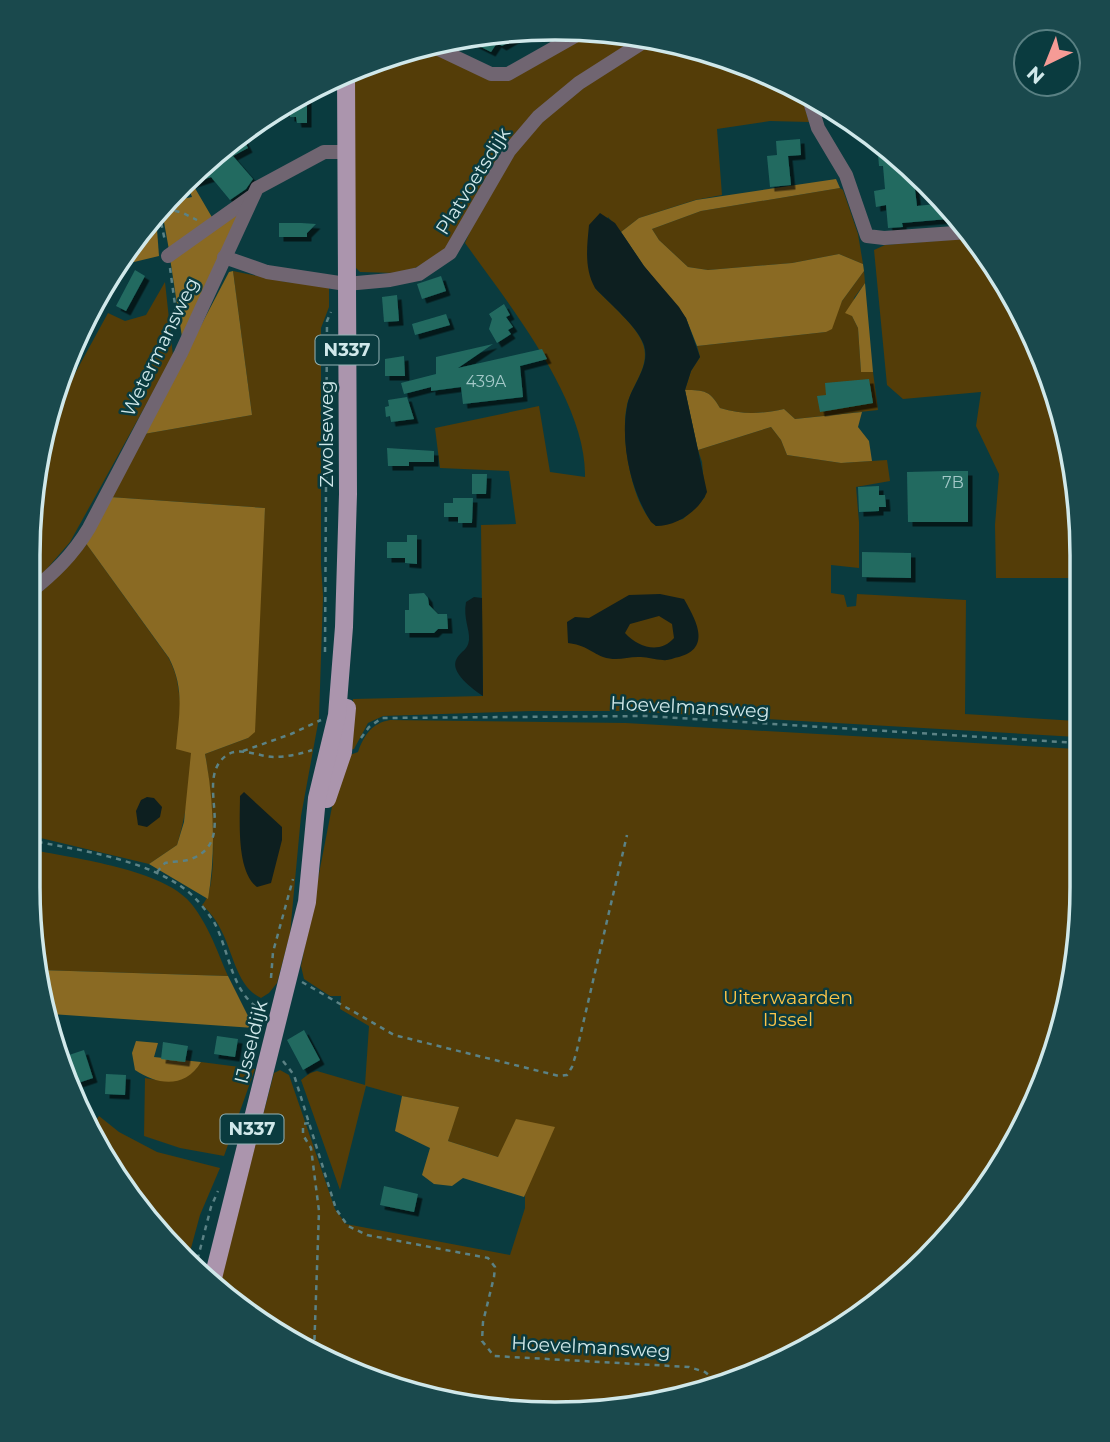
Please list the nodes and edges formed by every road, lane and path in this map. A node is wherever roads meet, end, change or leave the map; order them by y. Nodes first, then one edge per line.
1 (567, 40) edge
2 (635, 47) edge
3 (445, 52) edge
4 (346, 84) edge
5 (812, 109) edge
6 (346, 152) junction
7 (253, 196) junction
8 (161, 224) edge
9 (956, 233) edge
10 (168, 256) junction
11 (224, 257) junction
12 (346, 284) junction
13 (332, 309) dead end
14 (178, 329) dead end
15 (40, 585) edge
16 (344, 627) junction
17 (326, 664) dead end
18 (321, 720) dead end
19 (361, 738) dead end
20 (1070, 743) edge
21 (324, 749) junction
22 (239, 752) junction
23 (627, 835) dead end
24 (40, 843) edge
25 (157, 873) junction
26 (309, 885) junction
27 (290, 975) junction
28 (267, 1012) dead end
29 (270, 1056) junction
30 (309, 1123) junction
31 (214, 1273) edge
32 (314, 1342) edge
33 (710, 1377) edge

1 - 3 street
2 - 12 street, Platvoetsdijk
4 - 6 main road, Zwolseweg / N337
5 - 9 street
6 - 7 street, Wetermansweg
6 - 12 main road, Zwolseweg / N337
7 - 10 street
7 - 11 street, Wetermansweg
8 - 10 path
10 - 14 path
11 - 12 street, Platvoetsdijk
11 - 15 street, Wetermansweg
12 - 16 main road, Zwolseweg / N337
13 - 17 path, Zwolseweg
16 - 21 main road, Zwolseweg / N337
16 - 26 main road, Zwolseweg / N337
18 - 22 path
19 - 20 path, Hoevelmansweg
21 - 22 path
21 - 26 main road, Zwolseweg / N337
22 - 25 path
23 - 27 path
24 - 25 path
25 - 28 path
26 - 27 main road, Zwolseweg / N337
27 - 29 main road, IJsseldijk / N337
29 - 30 path, Hoevelmansweg
29 - 31 main road, IJsseldijk / N337
30 - 32 path
30 - 33 path, Hoevelmansweg

